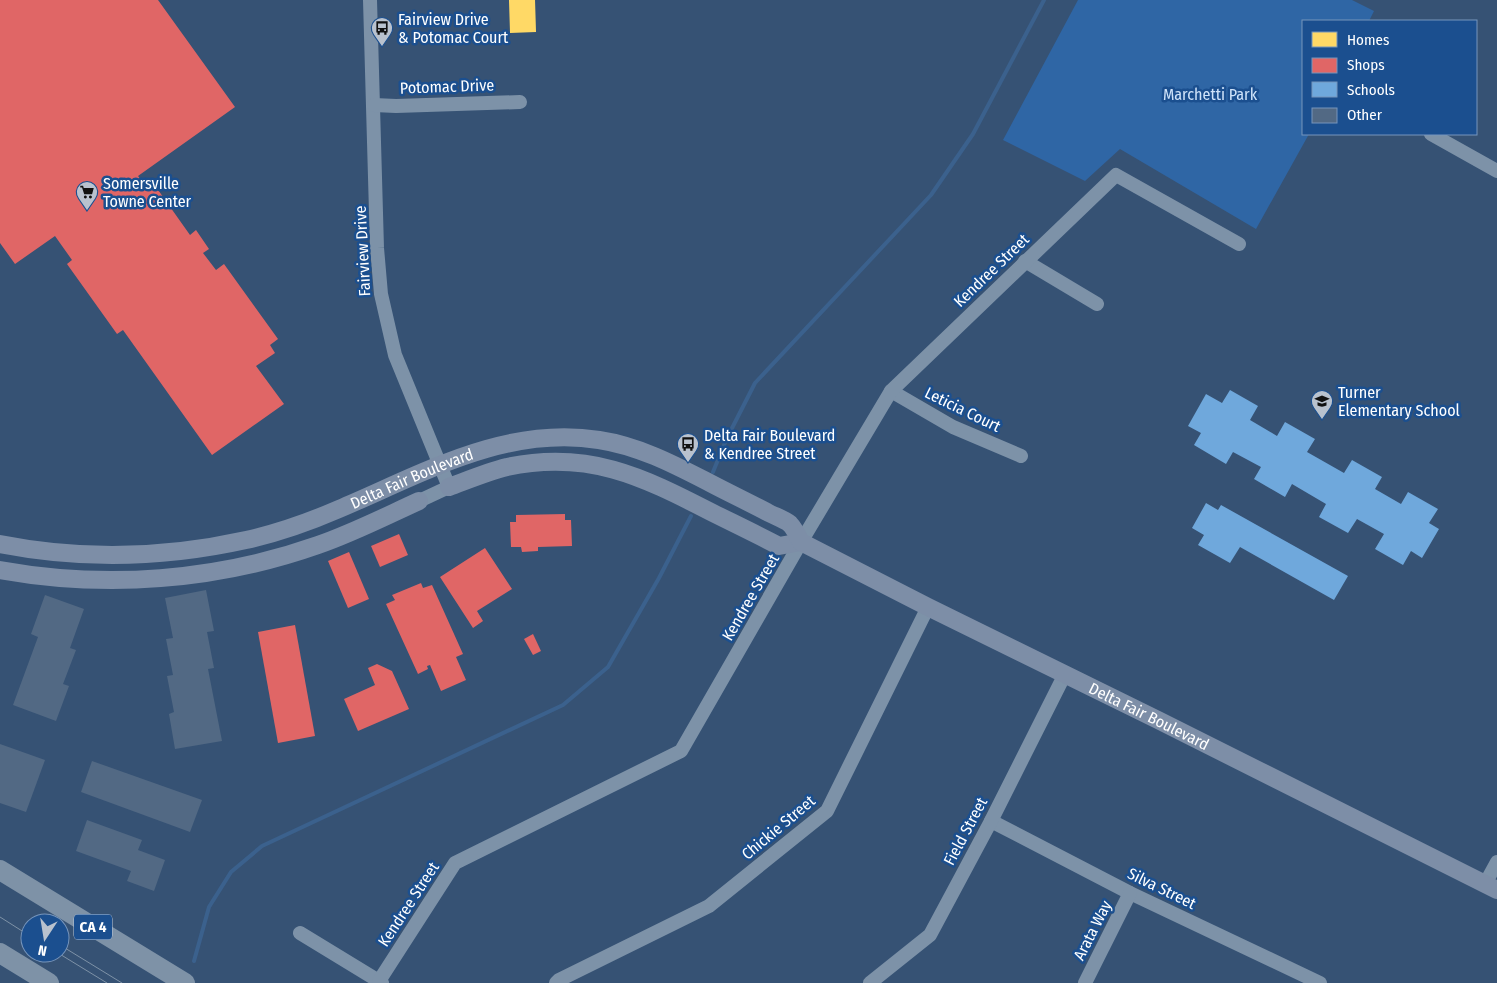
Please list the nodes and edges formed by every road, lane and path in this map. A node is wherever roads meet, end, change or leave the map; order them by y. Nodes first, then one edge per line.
1 (370, 0) edge
2 (520, 102) dead end
3 (374, 105) junction
4 (1433, 135) edge
5 (1497, 171) edge
6 (1239, 244) dead end
7 (1025, 261) junction
8 (1097, 304) dead end
9 (891, 391) junction
10 (1021, 456) dead end
11 (440, 465) junction
12 (449, 487) junction
13 (419, 501) joint
14 (801, 542) junction
15 (0, 544) edge
16 (0, 570) edge
17 (928, 607) junction
18 (1065, 674) junction
19 (990, 822) junction
20 (1497, 862) edge
21 (0, 870) edge
22 (1491, 887) edge
23 (1130, 893) junction
24 (300, 933) dead end
25 (0, 953) edge
26 (380, 982) edge
27 (49, 983) edge
28 (185, 983) edge
29 (556, 983) edge
30 (870, 983) edge
31 (1085, 983) edge
32 (1320, 983) edge

1 - 3 street, Fairview Drive
2 - 3 street, Potomac Drive
3 - 11 street, Fairview Drive
4 - 5 street
6 - 7 street, Kendree Street
7 - 8 street
7 - 9 street, Kendree Street
9 - 10 street, Leticia Court
9 - 14 street, Kendree Street
11 - 12 street, Fairview Drive
11 - 14 main road, Delta Fair Boulevard
11 - 15 main road, Delta Fair Boulevard
12 - 13 street, Delta Fair Boulevard
12 - 14 main road, Delta Fair Boulevard
13 - 16 main road, Delta Fair Boulevard
14 - 17 main road, Delta Fair Boulevard
14 - 26 street, Kendree Street
17 - 18 main road, Delta Fair Boulevard
17 - 29 street, Chickie Street
18 - 19 street, Field Street
18 - 22 main road, Delta Fair Boulevard
19 - 23 street, Silva Street
19 - 30 street, Field Street
20 - 22 street
21 - 28 highway, CA 4
23 - 31 street, Arata Way
23 - 32 street, Silva Street
24 - 26 street
25 - 27 highway

